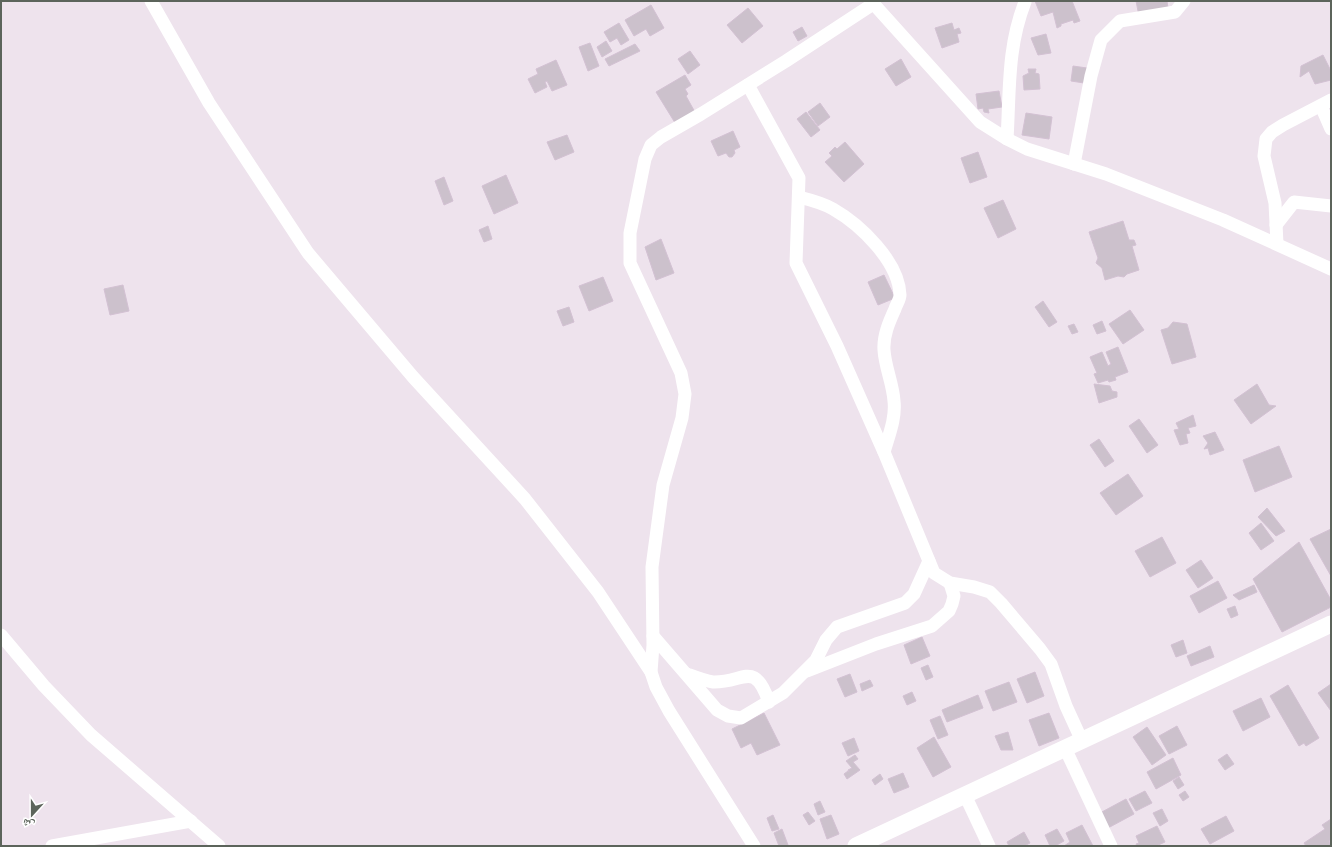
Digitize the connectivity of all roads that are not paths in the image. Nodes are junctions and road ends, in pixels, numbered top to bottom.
1 (151, 1) edge
2 (1184, 1) edge
3 (1025, 2) dead end
4 (867, 4) edge
5 (748, 85) junction
6 (1326, 103) edge
7 (1331, 129) edge
8 (1007, 139) junction
9 (1074, 164) junction
10 (799, 197) junction
11 (1331, 206) edge
12 (1276, 225) junction
13 (1278, 244) junction
14 (1330, 267) edge
15 (884, 452) junction
16 (929, 561) junction
17 (950, 583) junction
18 (1331, 624) edge
19 (1, 635) edge
20 (653, 636) junction
21 (651, 672) junction
22 (804, 672) junction
23 (687, 674) junction
24 (768, 702) junction
25 (1082, 740) junction
26 (1065, 748) junction
27 (966, 795) junction
28 (192, 821) junction
29 (52, 846) edge
30 (219, 846) edge
31 (754, 846) edge
32 (856, 846) edge
33 (989, 846) edge
34 (1111, 846) edge

1 - 21 street
2 - 9 street
3 - 8 street
4 - 5 street
4 - 8 street
5 - 10 street
5 - 20 street
6 - 7 street
6 - 12 street
8 - 9 street
9 - 13 street
10 - 15 street
10 - 15 street
11 - 12 street
12 - 13 street
13 - 14 street
15 - 16 street
16 - 17 street
16 - 22 street
17 - 22 street
17 - 25 street
18 - 25 street
19 - 28 street
20 - 21 street
20 - 23 street
21 - 31 street
22 - 24 street
23 - 24 street
23 - 24 street
25 - 26 street
26 - 27 street
26 - 34 street
27 - 32 street
27 - 33 street
28 - 29 street
28 - 30 street

